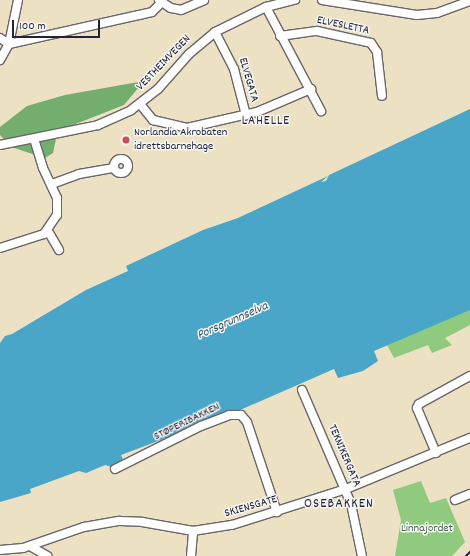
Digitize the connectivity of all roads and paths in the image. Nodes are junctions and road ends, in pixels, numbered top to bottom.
1 (18, 0) edge
2 (204, 0) edge
3 (295, 0) edge
4 (322, 0) edge
5 (161, 1) edge
6 (470, 1) edge
7 (266, 7) junction
8 (215, 32) junction
9 (280, 36) junction
10 (0, 38) edge
11 (9, 44) junction
12 (0, 60) edge
13 (311, 89) junction
14 (382, 96) dead end
15 (140, 104) junction
16 (321, 111) dead end
17 (246, 115) junction
18 (34, 139) junction
19 (0, 145) edge
20 (112, 168) dead end
21 (52, 184) junction
22 (48, 231) junction
23 (0, 248) edge
24 (59, 250) dead end
25 (470, 376) edge
26 (302, 390) dead end
27 (470, 438) edge
28 (436, 452) junction
29 (116, 469) dead end
30 (346, 489) junction
31 (470, 494) edge
32 (455, 500) dead end
33 (277, 512) junction
34 (193, 531) junction
35 (30, 546) junction
36 (0, 550) edge
37 (47, 556) edge
38 (191, 556) edge
39 (362, 556) edge

1 - 11 street
2 - 5 street
3 - 7 street, VESTHEIMVEGEN
4 - 6 street
5 - 11 street
7 - 8 street, VESTHEIMVEGEN
7 - 9 street
8 - 15 street, VESTHEIMVEGEN
8 - 17 street, ELVEGATA
9 - 13 street
9 - 14 street, ELVESLETTA
10 - 11 street
11 - 12 street
13 - 16 street
13 - 17 street
15 - 17 street
15 - 18 street, VESTHEIMVEGEN
18 - 19 street, VESTHEIMVEGEN
18 - 21 street
20 - 21 street
21 - 22 street
22 - 23 street
22 - 24 street
25 - 28 street
26 - 30 street, TEKNIKERGATA
27 - 28 street, SKIENSGATE
28 - 30 street, SKIENSGATE
29 - 33 street, STØPERIBAKKEN
30 - 33 street, SKIENSGATE
30 - 39 street, TEKNIKERGATA
31 - 32 street
33 - 34 street, SKIENSGATE
34 - 35 street, SKIENSGATE
34 - 38 street
35 - 36 street, SKIENSGATE
35 - 37 street

